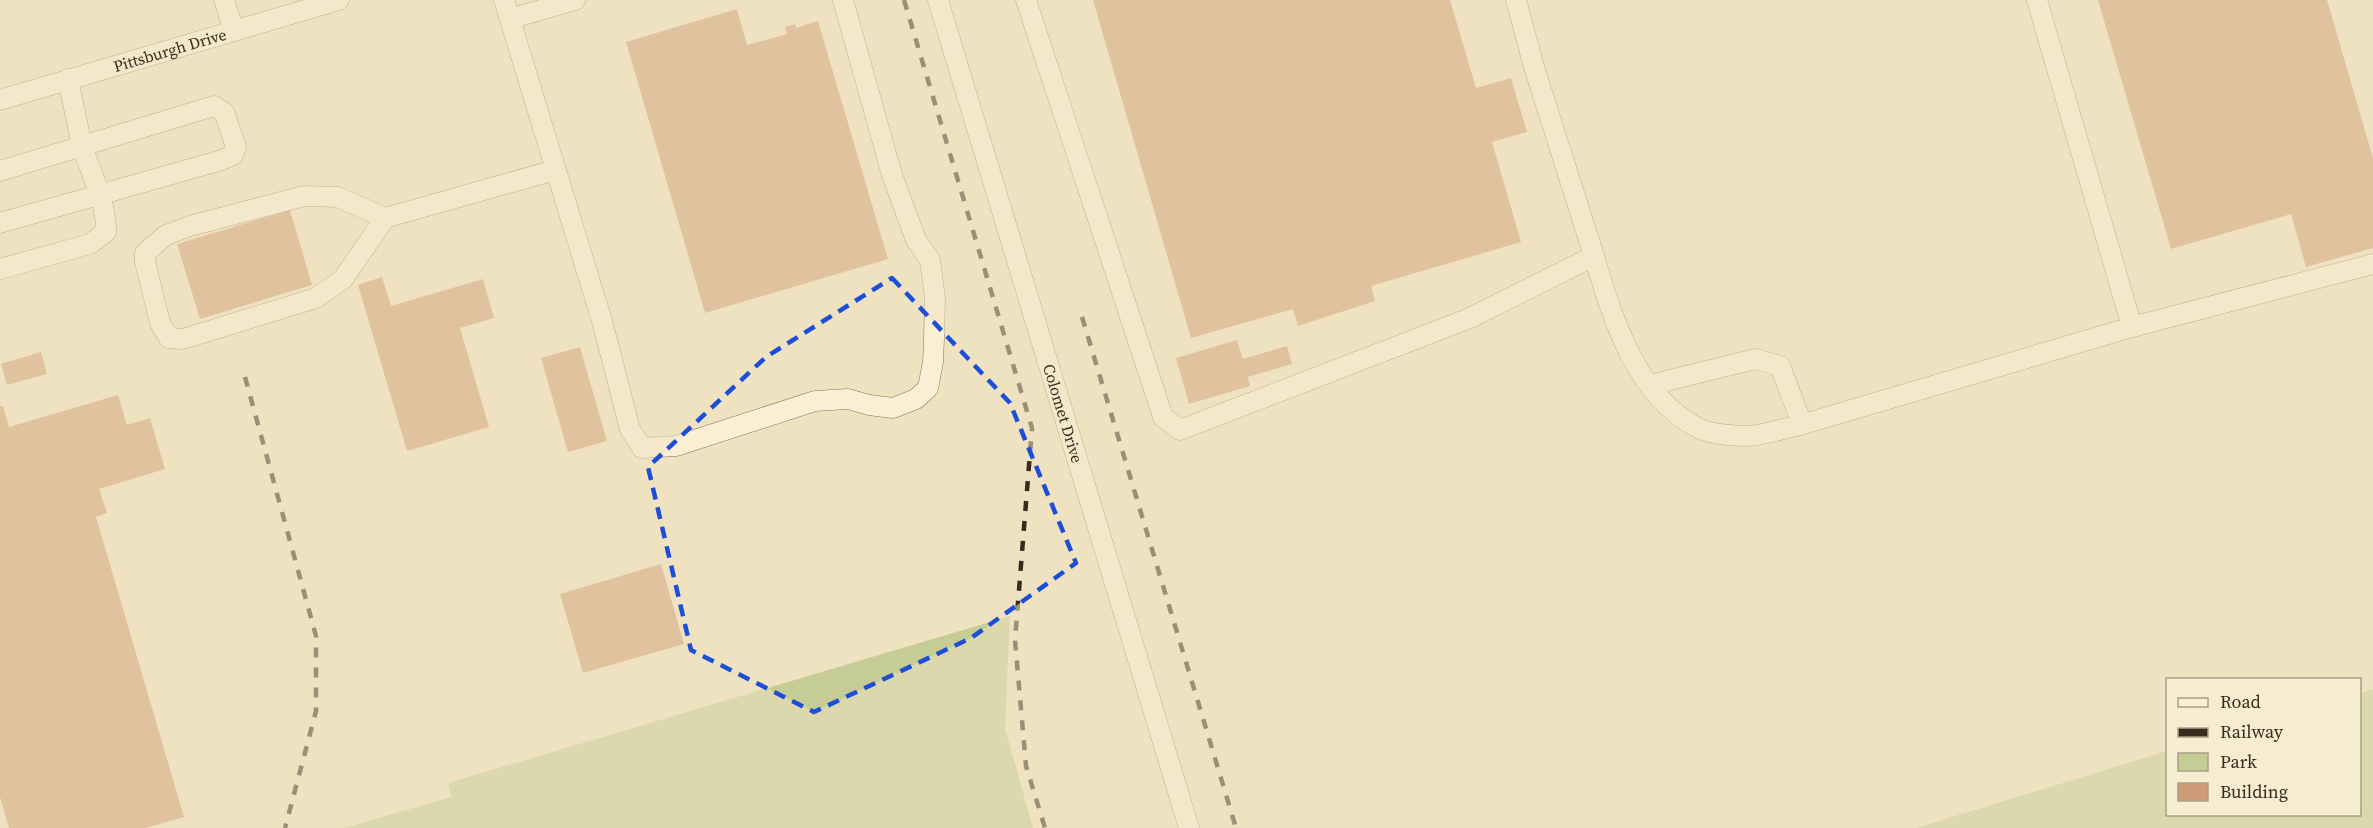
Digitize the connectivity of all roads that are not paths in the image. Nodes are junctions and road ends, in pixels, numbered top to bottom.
1 (224, 0) edge
2 (339, 0) edge
3 (504, 0) edge
4 (575, 0) edge
5 (843, 0) edge
6 (938, 0) edge
7 (1026, 0) edge
8 (1516, 0) edge
9 (2037, 0) edge
10 (296, 6) edge
11 (510, 20) junction
12 (234, 31) junction
13 (68, 79) junction
14 (0, 100) edge
15 (82, 146) junction
16 (555, 170) junction
17 (0, 171) edge
18 (99, 194) junction
19 (385, 218) junction
20 (0, 223) edge
21 (1594, 256) junction
22 (2373, 264) edge
23 (0, 269) edge
24 (2132, 327) junction
25 (1650, 385) junction
26 (1802, 424) junction
27 (1190, 828) edge

1 - 12 street
2 - 10 street, Pittsburgh Drive
3 - 11 street
4 - 11 street
5 - 16 street
6 - 27 street, Colomet Drive
7 - 21 street
8 - 21 street
9 - 24 street
10 - 12 street, Pittsburgh Drive
11 - 16 street
12 - 13 street, Pittsburgh Drive
13 - 14 street, Pittsburgh Drive
13 - 15 street
15 - 17 street
15 - 18 street
15 - 18 street
16 - 19 street
18 - 20 street
18 - 23 street
19 - 19 street
21 - 25 street
22 - 24 street
24 - 26 street
25 - 26 street
25 - 26 street

